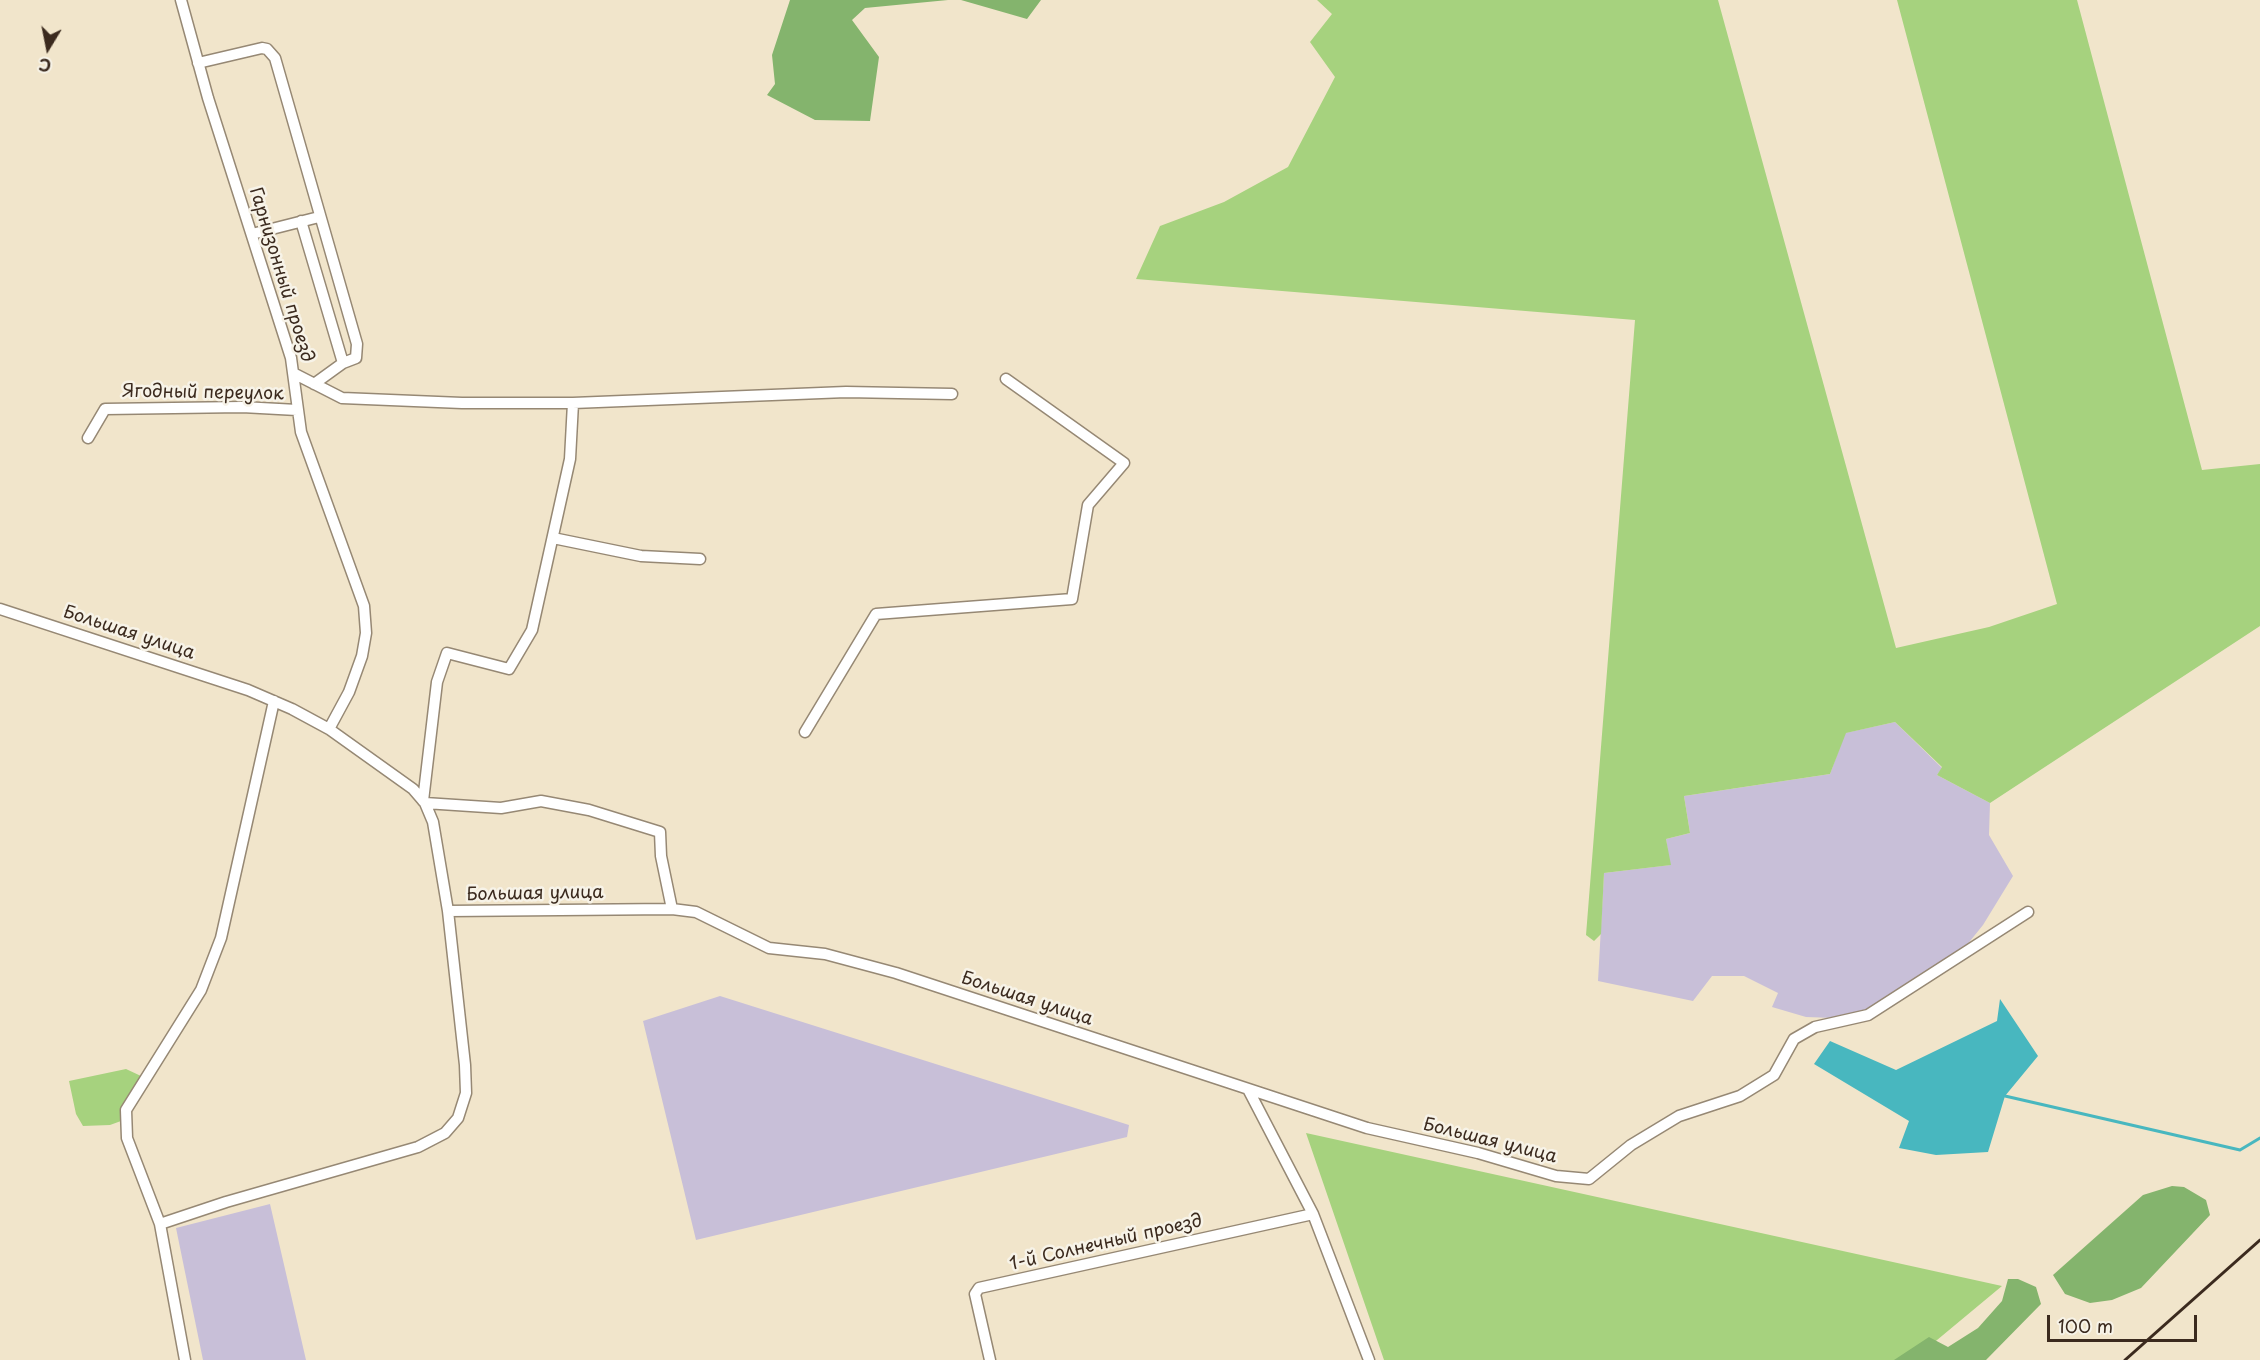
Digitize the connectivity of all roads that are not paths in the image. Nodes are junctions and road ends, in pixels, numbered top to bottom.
1 (181, 0) edge
2 (198, 63) junction
3 (319, 217) junction
4 (302, 221) junction
5 (252, 234) junction
6 (343, 363) junction
7 (295, 374) junction
8 (1006, 379) dead end
9 (314, 384) junction
10 (952, 394) dead end
11 (573, 403) junction
12 (297, 410) junction
13 (88, 438) dead end
14 (553, 538) junction
15 (700, 559) dead end
16 (0, 609) edge
17 (274, 701) junction
18 (329, 729) junction
19 (805, 732) dead end
20 (424, 802) junction
21 (672, 909) junction
22 (448, 911) junction
23 (2028, 912) dead end
24 (1249, 1091) junction
25 (1313, 1214) junction
26 (160, 1224) junction
27 (185, 1360) edge
28 (990, 1360) edge
29 (1369, 1360) edge

1 - 2 street, Гарнизонный проезд
2 - 3 street
2 - 5 street, Гарнизонный проезд
3 - 4 street
3 - 6 street
4 - 5 street
4 - 6 street
5 - 7 street, Гарнизонный проезд
6 - 9 street
7 - 9 street
7 - 12 street, Гарнизонный проезд
8 - 19 street
9 - 11 street
10 - 11 street
11 - 14 street
12 - 13 street, Ягодный переулок
12 - 18 street, Гарнизонный проезд
14 - 15 street
14 - 20 street
16 - 17 street, Большая улица
17 - 18 street, Большая улица
17 - 26 street
18 - 20 street, Большая улица
20 - 21 street
20 - 22 street, Большая улица
21 - 22 street, Большая улица
21 - 24 street, Большая улица
22 - 26 street, Большая улица
23 - 24 street, Большая улица
24 - 25 street
25 - 28 street, 1-й Солнечный проезд
25 - 29 street
26 - 27 street

